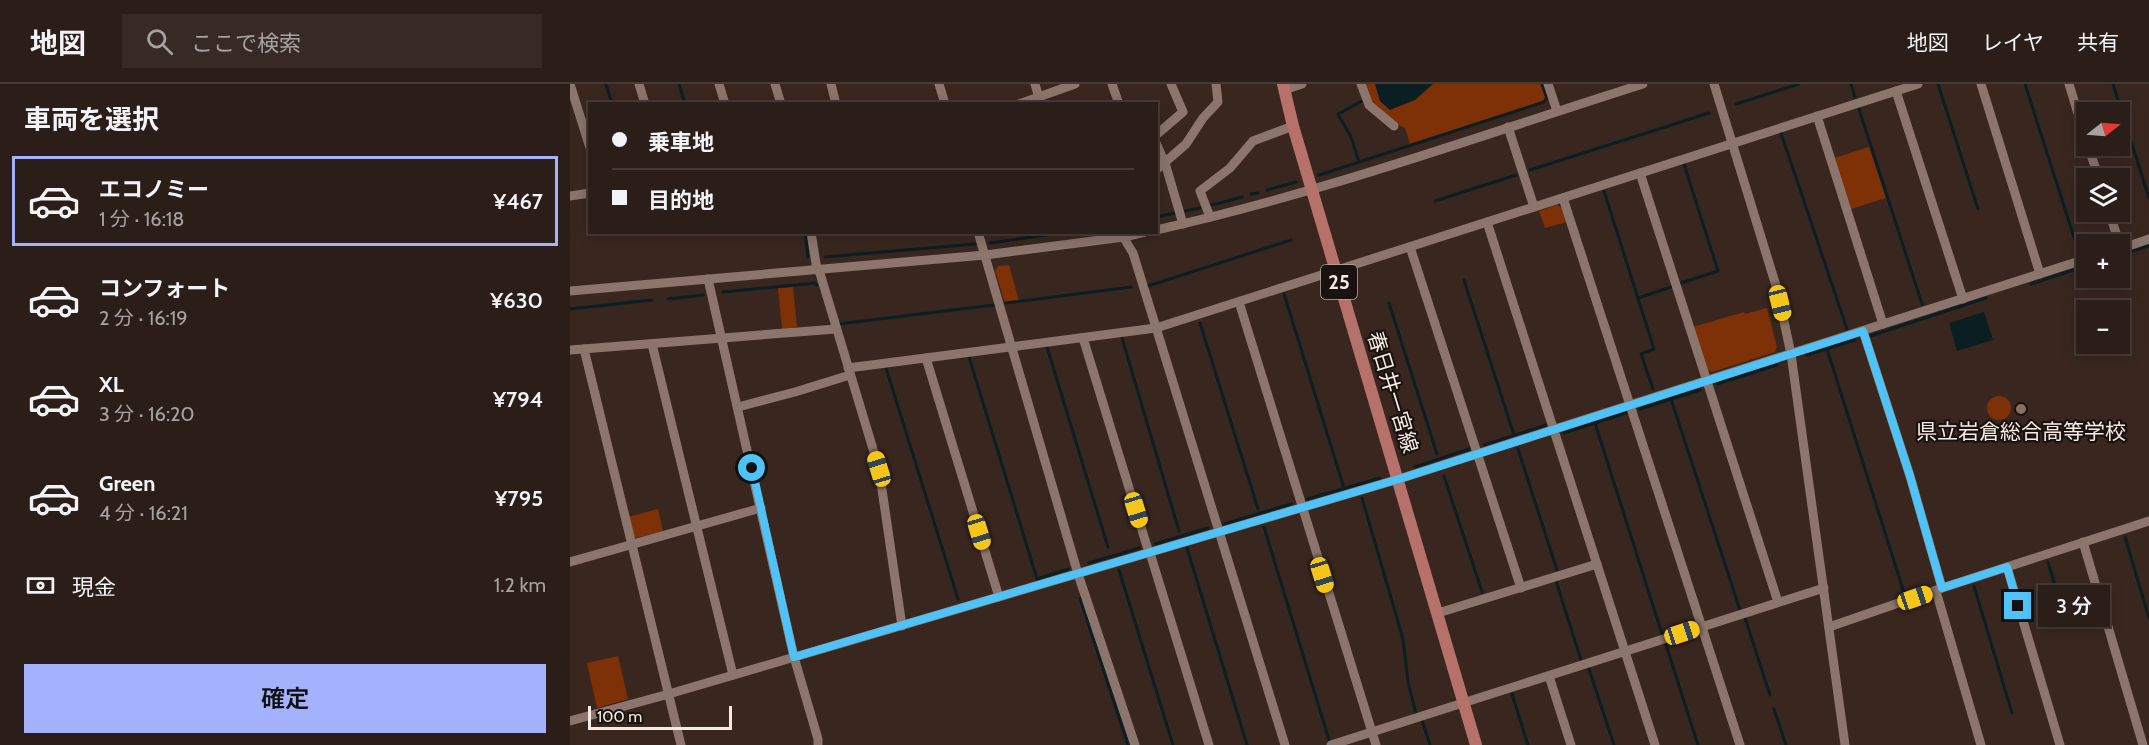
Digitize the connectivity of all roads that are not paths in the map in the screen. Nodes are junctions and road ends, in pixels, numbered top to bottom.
1 (570, 84) edge
2 (639, 84) edge
3 (719, 84) edge
4 (775, 84) edge
5 (831, 84) edge
6 (939, 84) edge
7 (1035, 84) edge
8 (1075, 84) edge
9 (1112, 84) edge
10 (1171, 84) edge
11 (1216, 84) edge
12 (1302, 84) edge
13 (1361, 84) edge
14 (1548, 84) edge
15 (1643, 84) edge
16 (1714, 84) edge
17 (1918, 84) edge
18 (1981, 84) edge
19 (2068, 84) edge
20 (1284, 87) edge
21 (1896, 91) junction
22 (1040, 98) junction
23 (644, 102) edge
24 (724, 102) edge
25 (780, 102) edge
26 (836, 102) edge
27 (944, 102) edge
28 (1026, 102) edge
29 (1118, 102) edge
30 (2076, 109) edge
31 (1557, 111) junction
32 (1817, 116) junction
33 (1293, 126) junction
34 (1394, 126) dead end
35 (1508, 127) junction
36 (1158, 133) edge
37 (588, 142) edge
38 (1732, 143) junction
39 (1158, 147) edge
40 (1165, 163) junction
41 (1158, 168) edge
42 (1640, 173) junction
43 (1312, 190) junction
44 (588, 194) edge
45 (570, 196) edge
46 (1563, 198) junction
47 (1534, 207) junction
48 (1210, 218) junction
49 (1487, 222) junction
50 (1183, 224) junction
51 (1158, 230) edge
52 (811, 234) edge
53 (979, 234) edge
54 (1122, 235) edge
55 (2149, 239) edge
56 (2130, 245) edge
57 (1410, 246) junction
58 (985, 255) junction
59 (2076, 262) edge
60 (818, 270) junction
61 (1336, 270) junction
62 (2040, 274) junction
63 (708, 279) junction
64 (570, 291) edge
65 (1963, 299) junction
66 (1239, 302) junction
67 (1883, 324) junction
68 (1156, 328) junction
69 (837, 329) junction
70 (1863, 331) junction
71 (723, 338) junction
72 (1083, 338) junction
73 (652, 344) junction
74 (1012, 347) junction
75 (584, 349) junction
76 (570, 350) edge
77 (1791, 354) junction
78 (926, 358) junction
79 (849, 371) junction
80 (1707, 380) junction
81 (1630, 405) junction
82 (738, 407) junction
83 (1554, 429) junction
84 (1477, 454) junction
85 (1399, 479) junction
86 (1301, 507) junction
87 (761, 508) junction
88 (2149, 521) edge
89 (696, 526) junction
90 (1219, 532) junction
91 (2083, 542) junction
92 (632, 545) junction
93 (1150, 553) junction
94 (570, 562) edge
95 (1597, 564) junction
96 (2007, 567) junction
97 (1078, 574) junction
98 (1521, 588) junction
99 (1824, 588) junction
100 (1939, 589) junction
101 (999, 597) junction
102 (1778, 602) junction
103 (1438, 613) junction
104 (902, 626) junction
105 (1701, 627) junction
106 (1829, 627) junction
107 (1625, 651) junction
108 (794, 657) junction
109 (733, 675) junction
110 (1549, 676) junction
111 (669, 694) junction
112 (1464, 703) junction
113 (570, 721) edge
114 (1372, 732) junction
115 (681, 745) edge
116 (818, 745) edge
117 (1135, 745) edge
118 (1209, 745) edge
119 (1285, 745) edge
120 (1331, 745) edge
121 (1376, 745) edge
122 (1476, 745) edge
123 (1571, 745) edge
124 (1655, 745) edge
125 (1740, 745) edge
126 (1845, 745) edge
127 (1981, 745) edge
128 (2060, 745) edge
129 (2143, 745) edge

1 - 37 street
2 - 23 street
3 - 24 street
4 - 25 street
5 - 26 street
6 - 27 street
7 - 22 street
8 - 22 street
9 - 29 street
10 - 36 street
11 - 40 street
12 - 20 street
13 - 34 street
14 - 31 street
15 - 31 street
16 - 38 street
17 - 21 street
18 - 62 street
19 - 30 street
20 - 33 main road, 春日井一宮線 / 25
21 - 32 street
21 - 65 street
22 - 28 street
31 - 35 street
32 - 38 street
32 - 67 street
33 - 43 main road, 春日井一宮線 / 25
33 - 48 street
35 - 43 street
35 - 47 street
38 - 42 street
38 - 77 street
39 - 40 street
40 - 41 street
40 - 50 street
42 - 46 street
42 - 80 street
43 - 48 street
43 - 61 main road, 春日井一宮線 / 25
44 - 45 street
46 - 47 street
46 - 81 street
47 - 49 street
48 - 50 street
49 - 57 street
49 - 83 street
50 - 51 street
52 - 60 street
53 - 58 street
54 - 58 street
54 - 68 street
55 - 56 street
57 - 61 street
57 - 84 street
58 - 60 street
58 - 74 street
59 - 62 street
60 - 63 street
60 - 69 street
61 - 66 street
61 - 85 main road, 春日井一宮線 / 25
62 - 65 street
63 - 64 street
63 - 71 street
65 - 67 street
66 - 68 street
66 - 86 street
67 - 70 street
68 - 72 street
68 - 90 street
69 - 71 street
69 - 79 street
70 - 77 street
70 - 100 street
71 - 73 street
71 - 82 street
72 - 74 street
72 - 93 street
73 - 75 street
73 - 89 street
74 - 78 street
74 - 97 street
75 - 76 street
75 - 92 street
77 - 80 street
77 - 99 street
78 - 79 street
78 - 101 street
79 - 82 street
79 - 104 street
80 - 81 street
80 - 102 street
81 - 83 street
81 - 105 street
82 - 87 street
83 - 84 street
83 - 95 street
84 - 85 street
84 - 98 street
85 - 86 street
85 - 103 main road, 春日井一宮線 / 25
86 - 90 street
86 - 114 street
87 - 89 street
87 - 108 street
88 - 91 street
89 - 92 street
89 - 109 street
90 - 93 street
90 - 119 street
91 - 96 street
91 - 129 street
92 - 94 street
92 - 111 street
93 - 97 street
93 - 118 street
95 - 98 street
95 - 107 street
96 - 100 street
96 - 128 street
97 - 101 street
97 - 117 street
98 - 103 street
99 - 102 street
99 - 106 street
100 - 106 street
100 - 127 street
101 - 104 street
102 - 105 street
103 - 112 main road, 春日井一宮線 / 25
104 - 108 street
105 - 107 street
105 - 125 street
106 - 126 street
107 - 110 street
107 - 124 street
108 - 109 street
108 - 116 street
109 - 111 street
110 - 112 street
110 - 123 street
111 - 113 street
111 - 115 street
112 - 114 street
112 - 122 main road, 春日井一宮線 / 25
114 - 120 street
114 - 121 street

